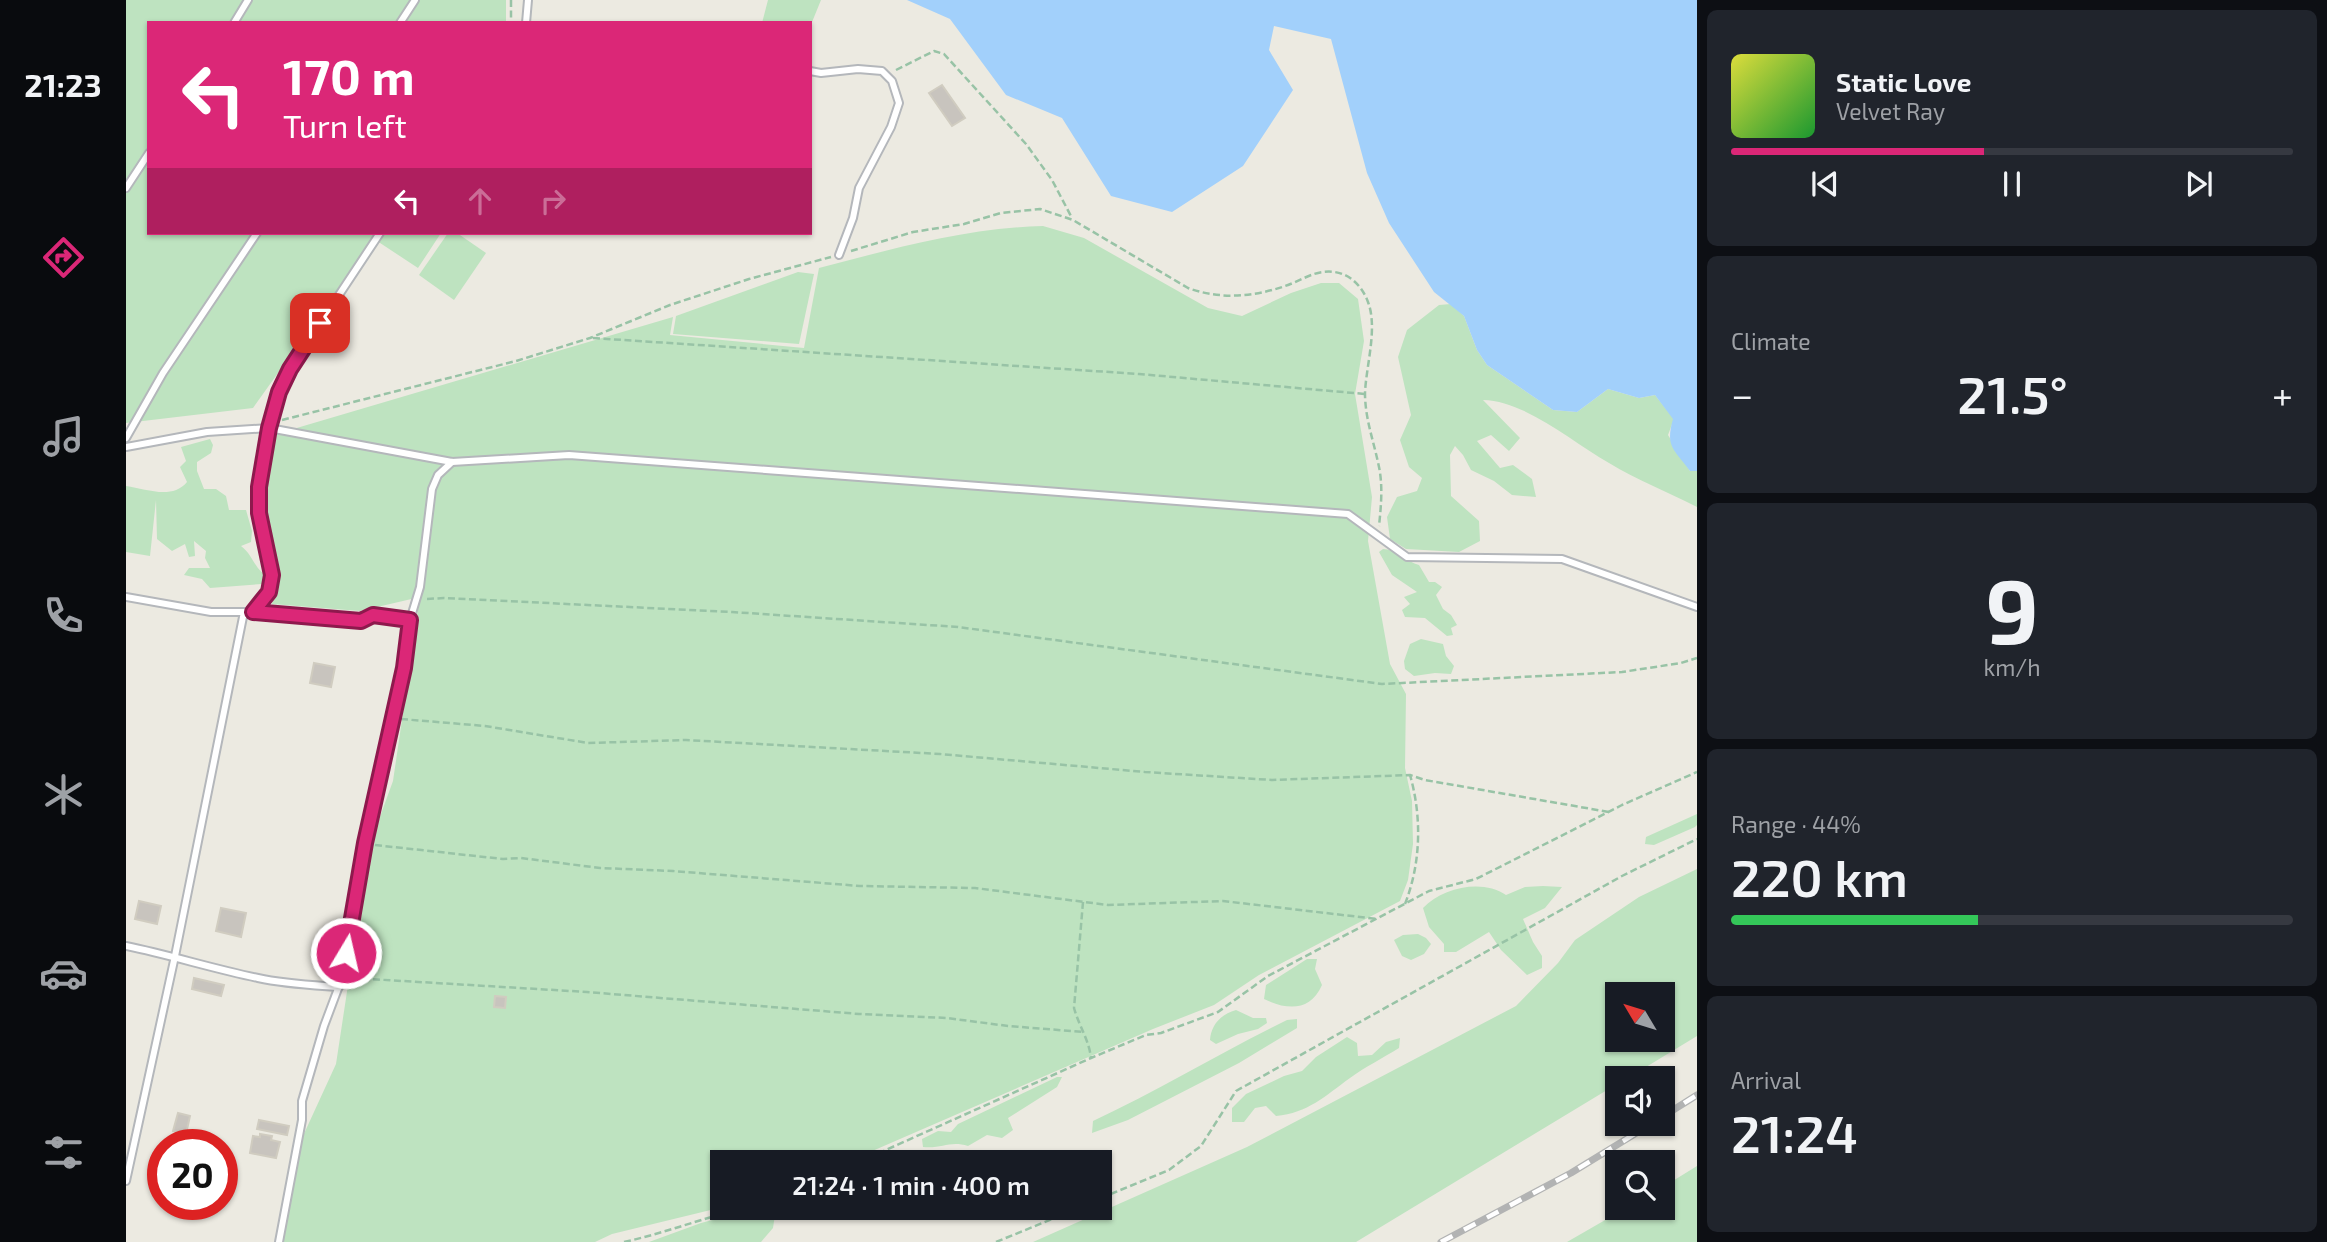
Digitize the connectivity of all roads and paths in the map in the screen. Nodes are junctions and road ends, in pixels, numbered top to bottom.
1 (248, 0) edge
2 (415, 0) edge
3 (510, 0) edge
4 (528, 0) edge
5 (234, 21) edge
6 (401, 21) edge
7 (511, 21) edge
8 (526, 21) edge
9 (812, 71) edge
10 (887, 76) junction
11 (147, 156) edge
12 (126, 188) edge
13 (1073, 220) junction
14 (256, 235) edge
15 (379, 235) edge
16 (839, 255) junction
17 (590, 338) junction
18 (1365, 394) junction
19 (269, 428) junction
20 (126, 438) edge
21 (126, 447) edge
22 (452, 462) junction
23 (1378, 536) junction
24 (126, 597) edge
25 (416, 599) junction
26 (1697, 607) edge
27 (244, 612) junction
28 (253, 612) junction
29 (410, 620) junction
30 (1697, 658) edge
31 (392, 719) junction
32 (1697, 772) edge
33 (1410, 775) junction
34 (1609, 812) junction
35 (1697, 839) edge
36 (365, 843) junction
37 (1083, 902) junction
38 (1405, 904) junction
39 (1377, 919) junction
40 (126, 946) edge
41 (175, 956) junction
42 (342, 978) junction
43 (339, 987) junction
44 (1084, 1032) junction
45 (1091, 1058) junction
46 (886, 1150) edge
47 (126, 1181) edge
48 (1112, 1193) edge
49 (710, 1216) edge
50 (1050, 1220) edge
51 (279, 1242) edge
52 (624, 1242) edge
53 (996, 1242) edge

1 - 5 lane
2 - 6 lane
3 - 7 path
4 - 8 lane
9 - 10 lane
10 - 13 path
10 - 16 lane
11 - 12 lane
13 - 16 path
13 - 18 path
14 - 20 lane
15 - 19 lane
16 - 17 path
17 - 18 path
17 - 19 path
18 - 23 path
19 - 21 lane
19 - 22 lane
19 - 28 lane
22 - 23 lane
22 - 25 lane
23 - 26 lane
24 - 27 lane
25 - 29 lane
25 - 30 path
27 - 28 lane
27 - 41 lane
28 - 29 lane
29 - 31 lane
31 - 33 path
31 - 36 lane
32 - 34 path
33 - 34 path
33 - 38 path
34 - 38 path
35 - 48 path
36 - 37 path
36 - 42 lane
37 - 39 path
37 - 44 path
38 - 39 path
39 - 45 path
40 - 41 lane
41 - 43 lane
41 - 47 lane
42 - 43 lane
42 - 44 path
43 - 51 lane
44 - 45 path
45 - 46 path
49 - 52 path
50 - 53 path

